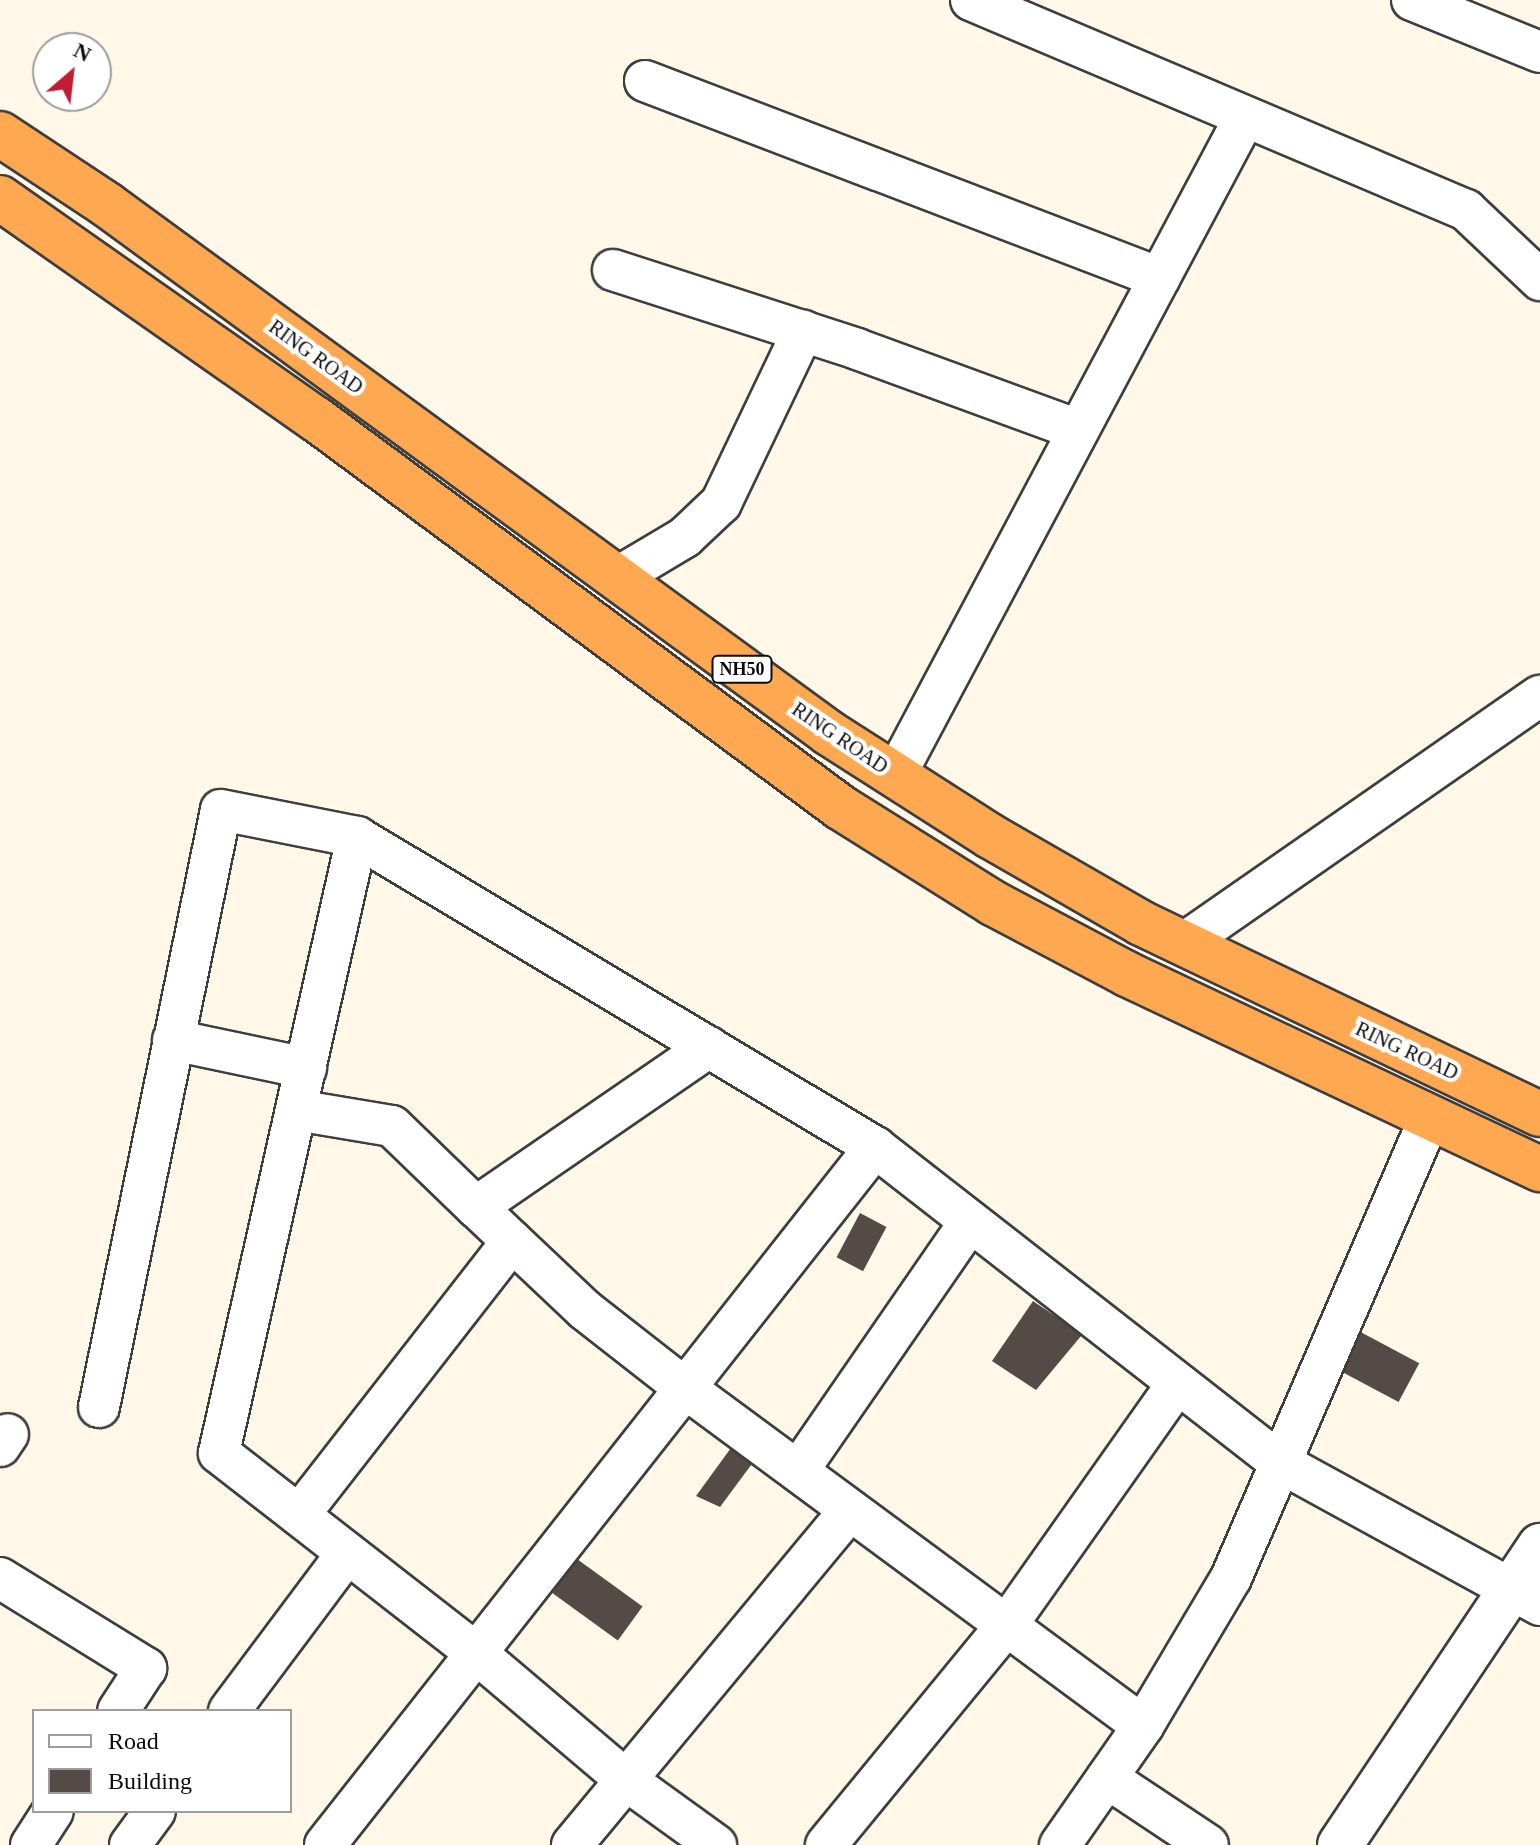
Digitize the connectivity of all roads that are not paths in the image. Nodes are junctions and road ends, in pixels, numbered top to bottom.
1 (971, 0) edge
2 (1412, 0) edge
3 (1540, 52) edge
4 (645, 81) dead end
5 (1245, 117) junction
6 (0, 134) edge
7 (0, 198) edge
8 (613, 270) dead end
9 (1160, 278) junction
10 (1540, 280) edge
11 (803, 331) junction
12 (1078, 430) junction
13 (618, 577) junction
14 (1540, 696) edge
15 (895, 776) junction
16 (357, 837) junction
17 (1184, 943) junction
18 (173, 1040) junction
19 (709, 1047) junction
20 (306, 1068) junction
21 (296, 1110) junction
22 (1540, 1114) edge
23 (1430, 1117) junction
24 (875, 1147) junction
25 (1540, 1169) edge
26 (476, 1207) junction
27 (970, 1222) junction
28 (512, 1241) junction
29 (1176, 1385) junction
30 (685, 1388) junction
31 (99, 1407) dead end
32 (1279, 1462) junction
33 (798, 1471) junction
34 (850, 1510) junction
35 (299, 1515) junction
36 (1540, 1546) edge
37 (347, 1553) junction
38 (0, 1578) edge
39 (1525, 1597) edge
40 (1007, 1625) junction
41 (476, 1653) junction
42 (119, 1709) edge
43 (230, 1709) edge
44 (1143, 1726) junction
45 (1107, 1778) junction
46 (626, 1780) junction
47 (52, 1813) edge
48 (154, 1813) edge
49 (31, 1845) edge
50 (130, 1845) edge
51 (325, 1845) edge
52 (572, 1845) edge
53 (716, 1845) edge
54 (826, 1845) edge
55 (1060, 1845) edge
56 (1208, 1845) edge
57 (1340, 1845) edge

1 - 5 street
2 - 3 street
4 - 9 street
5 - 9 street
5 - 10 street
6 - 13 highway, RING ROAD / NH50
7 - 23 highway, NH50
8 - 11 street
9 - 12 street
11 - 12 street
11 - 13 street
12 - 15 street
13 - 15 highway, RING ROAD / NH50
14 - 17 street
15 - 17 highway, RING ROAD / NH50
16 - 18 street
16 - 19 street
16 - 20 street
17 - 22 highway, RING ROAD / NH50
18 - 20 street
18 - 31 street
19 - 24 street
19 - 26 street
20 - 21 street
21 - 26 street
21 - 35 street
23 - 25 highway, NH50
23 - 32 street
24 - 27 street
24 - 30 street
26 - 28 street
27 - 29 street
27 - 33 street
28 - 30 street
28 - 35 street
29 - 32 street
29 - 40 street
30 - 33 street
30 - 41 street
32 - 39 street
32 - 44 street
33 - 34 street
34 - 40 street
34 - 46 street
35 - 37 street
36 - 39 street
37 - 41 street
37 - 43 street
38 - 42 street
39 - 57 street
40 - 44 street
40 - 54 street
41 - 46 street
41 - 51 street
44 - 45 street
45 - 55 street
45 - 56 street
46 - 52 street
46 - 53 street
47 - 49 street
48 - 50 street

